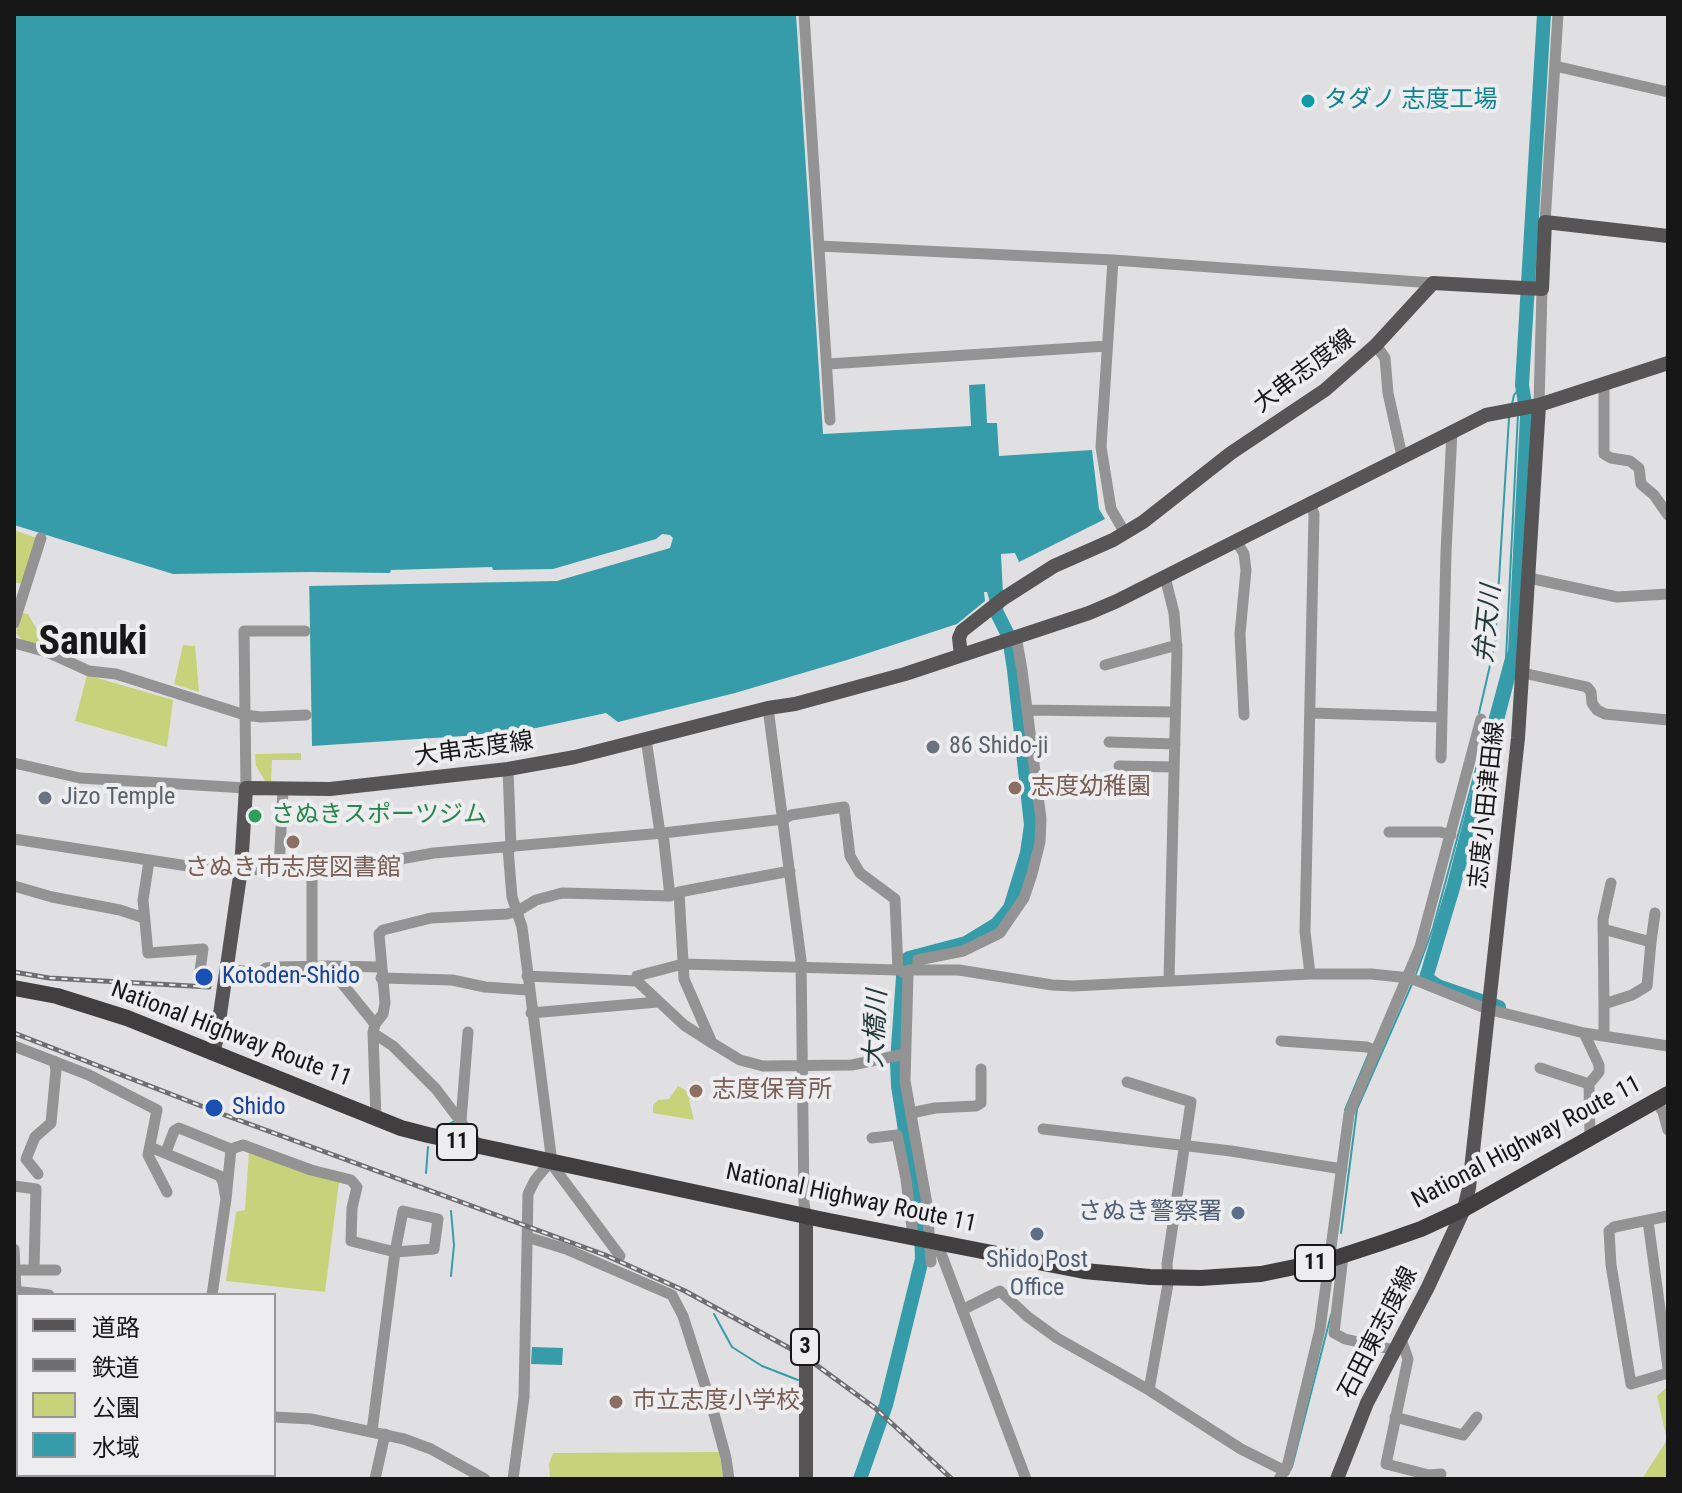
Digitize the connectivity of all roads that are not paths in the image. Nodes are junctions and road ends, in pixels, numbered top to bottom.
1 (804, 14) edge
2 (1558, 14) edge
3 (1555, 66) junction
4 (1668, 92) edge
5 (1545, 222) junction
6 (1668, 236) edge
7 (819, 246) junction
8 (1113, 260) junction
9 (1433, 283) junction
10 (1537, 289) junction
11 (1376, 345) junction
12 (1107, 346) junction
13 (1668, 363) edge
14 (828, 364) junction
15 (1604, 384) junction
16 (1539, 405) junction
17 (830, 420) dead end
18 (1452, 431) junction
19 (1402, 456) junction
20 (1310, 502) junction
21 (1668, 515) edge
22 (1125, 533) junction
23 (41, 538) dead end
24 (1236, 540) junction
25 (1165, 577) junction
26 (1529, 578) junction
27 (1668, 594) edge
28 (14, 623) edge
29 (305, 631) dead end
30 (1011, 638) junction
31 (14, 643) edge
32 (1177, 645) junction
33 (961, 655) junction
34 (1105, 665) dead end
35 (1523, 673) junction
36 (768, 708) junction
37 (1027, 710) junction
38 (1175, 712) junction
39 (1311, 713) junction
40 (245, 715) junction
41 (306, 715) dead end
42 (1244, 715) dead end
43 (1442, 717) junction
44 (1481, 719) dead end
45 (1668, 720) edge
46 (646, 739) junction
47 (1109, 742) dead end
48 (1175, 744) junction
49 (1441, 758) dead end
50 (14, 763) edge
51 (1119, 766) dead end
52 (1174, 767) junction
53 (508, 769) junction
54 (246, 788) junction
55 (283, 789) junction
56 (784, 819) junction
57 (1389, 832) dead end
58 (661, 833) junction
59 (1451, 835) junction
60 (14, 839) edge
61 (510, 848) junction
62 (149, 861) junction
63 (241, 869) junction
64 (279, 870) junction
65 (790, 871) junction
66 (312, 872) junction
67 (1611, 883) dead end
68 (14, 886) edge
69 (675, 894) junction
70 (518, 911) junction
71 (1655, 913) dead end
72 (144, 918) junction
73 (1603, 929) junction
74 (1651, 942) junction
75 (683, 964) junction
76 (312, 965) junction
77 (328, 966) junction
78 (801, 966) junction
79 (226, 969) junction
80 (200, 971) dead end
81 (908, 971) junction
82 (381, 972) junction
83 (1310, 974) junction
84 (527, 976) junction
85 (1407, 977) junction
86 (1169, 980) junction
87 (637, 981) junction
88 (14, 988) edge
89 (528, 990) junction
90 (658, 1002) junction
91 (1604, 1004) junction
92 (1487, 1009) junction
93 (531, 1013) junction
94 (374, 1028) junction
95 (468, 1032) dead end
96 (1584, 1033) junction
97 (1604, 1036) junction
98 (1281, 1041) dead end
99 (712, 1043) junction
100 (14, 1046) edge
101 (1668, 1046) edge
102 (1374, 1050) junction
103 (212, 1053) junction
104 (905, 1054) junction
105 (54, 1061) junction
106 (803, 1065) junction
107 (1540, 1068) dead end
108 (981, 1069) dead end
109 (1127, 1082) dead end
110 (1589, 1084) junction
111 (1662, 1097) edge
112 (911, 1113) junction
113 (376, 1118) junction
114 (461, 1121) junction
115 (1043, 1129) dead end
116 (1668, 1130) edge
117 (1590, 1137) junction
118 (872, 1138) dead end
119 (1183, 1145) junction
120 (150, 1147) junction
121 (480, 1147) junction
122 (231, 1149) junction
123 (166, 1152) junction
124 (550, 1162) junction
125 (1342, 1169) junction
126 (38, 1174) dead end
127 (14, 1186) edge
128 (167, 1192) dead end
129 (226, 1199) junction
130 (1464, 1209) junction
131 (806, 1215) junction
132 (1668, 1216) edge
133 (1648, 1221) junction
134 (527, 1237) junction
135 (925, 1238) junction
136 (14, 1249) edge
137 (395, 1252) junction
138 (620, 1256) dead end
139 (1336, 1258) junction
140 (931, 1262) dead end
141 (1668, 1269) edge
142 (16, 1270) edge
143 (34, 1270) junction
144 (56, 1270) dead end
145 (1655, 1273) junction
146 (1168, 1278) junction
147 (15, 1291) edge
148 (212, 1293) edge
149 (962, 1310) junction
150 (1665, 1325) edge
151 (1398, 1344) junction
152 (1668, 1370) edge
153 (1149, 1390) junction
154 (276, 1417) edge
155 (1395, 1417) junction
156 (1477, 1417) dead end
157 (372, 1431) junction
158 (385, 1434) junction
159 (1441, 1474) dead end
160 (1282, 1475) edge
161 (375, 1479) edge
162 (485, 1479) edge
163 (513, 1479) edge
164 (729, 1479) edge
165 (806, 1479) edge
166 (1026, 1479) edge
167 (1337, 1479) edge

1 - 7 street
2 - 3 street
3 - 4 street
3 - 5 street
5 - 6 main road
5 - 10 main road
7 - 8 street
7 - 14 street
8 - 9 street
8 - 12 street
9 - 10 main road
9 - 11 main road, 大串志度線
10 - 16 street
11 - 19 street
11 - 22 main road, 大串志度線
12 - 14 street
12 - 22 street
13 - 15 main road, 大串志度線
14 - 17 street
15 - 16 main road, 大串志度線
15 - 21 street
16 - 18 main road, 大串志度線
16 - 26 main road, 志度小田津田線
18 - 19 main road, 大串志度線
18 - 43 street
19 - 20 main road, 大串志度線
20 - 24 main road, 大串志度線
20 - 39 street
22 - 33 main road, 大串志度線
23 - 28 street
24 - 25 main road, 大串志度線
24 - 42 street
25 - 30 main road, 大串志度線
25 - 32 street
26 - 27 street
26 - 35 main road, 志度小田津田線
29 - 40 street
30 - 33 main road, 大串志度線
30 - 37 street
31 - 40 street
32 - 34 street
32 - 38 street
33 - 36 main road, 大串志度線
35 - 45 street
35 - 92 main road, 志度小田津田線
36 - 46 main road, 大串志度線
36 - 56 street
37 - 38 street
37 - 81 street
38 - 48 street
39 - 43 street
39 - 83 street
40 - 41 street
40 - 54 street
43 - 49 street
44 - 59 street
46 - 53 main road, 大串志度線
46 - 58 street
47 - 48 street
48 - 52 street
50 - 54 street
51 - 52 street
52 - 86 street
53 - 55 main road, 大串志度線
53 - 61 street
54 - 55 main road, 大串志度線
54 - 63 main road
55 - 64 street
56 - 58 street
56 - 65 street
56 - 81 street
57 - 59 street
58 - 61 street
58 - 69 street
59 - 85 street
60 - 62 street
61 - 66 street
61 - 70 street
62 - 63 street
62 - 72 street
63 - 64 street
63 - 79 main road
64 - 66 street
65 - 69 street
65 - 78 street
66 - 76 street
67 - 73 street
68 - 72 street
69 - 70 street
69 - 75 street
70 - 82 street
70 - 84 street
71 - 74 street
72 - 80 street
73 - 74 street
73 - 91 street
74 - 91 street
75 - 78 street
75 - 87 street
75 - 99 street
76 - 77 street
76 - 79 street
77 - 82 street
77 - 94 street
78 - 81 street
78 - 106 street
79 - 103 main road
81 - 86 street
81 - 104 street
82 - 89 street
82 - 94 street
83 - 85 street
83 - 86 street
84 - 87 street
84 - 89 street
85 - 92 street
85 - 102 street
87 - 90 street
88 - 103 highway, National Highway Route 11 / 11
89 - 93 street
90 - 93 street
90 - 99 street
91 - 97 street
92 - 96 street
92 - 130 main road, 志度小田津田線
93 - 124 street
94 - 113 street
94 - 114 street
95 - 114 street
96 - 97 street
96 - 110 street
97 - 101 street
98 - 102 street
99 - 106 street
100 - 105 street
102 - 125 street
103 - 113 highway, National Highway Route 11 / 11
104 - 106 street
104 - 112 street
105 - 120 street
105 - 126 street
106 - 131 street
107 - 110 street
108 - 112 street
109 - 119 street
110 - 117 street
111 - 116 street
111 - 117 highway, National Highway Route 11 / 11
112 - 135 street
113 - 121 highway, National Highway Route 11 / 11
114 - 121 street
115 - 119 street
117 - 130 highway, National Highway Route 11 / 11
118 - 135 street
119 - 125 street
119 - 146 street
120 - 123 street
120 - 128 street
121 - 124 highway, National Highway Route 11 / 11
122 - 123 street
122 - 129 street
122 - 137 street
123 - 129 street
124 - 131 highway, National Highway Route 11 / 11
124 - 134 street
124 - 138 street
125 - 139 street
127 - 143 street
129 - 148 street
130 - 139 highway, National Highway Route 11 / 11
130 - 151 main road, 石田東志度線
131 - 135 highway, National Highway Route 11 / 11
131 - 165 main road, 3
132 - 133 street
133 - 145 street
133 - 152 street
134 - 163 street
134 - 164 street
135 - 140 street
135 - 146 highway, National Highway Route 11 / 11
135 - 149 street
136 - 142 street
137 - 137 street
137 - 157 street
139 - 146 highway, National Highway Route 11 / 11
139 - 151 street
139 - 160 street
141 - 145 street
142 - 143 street
142 - 147 street
143 - 144 street
145 - 150 street
146 - 153 street
149 - 153 street
149 - 166 street
150 - 152 street
151 - 155 street
151 - 167 main road, 石田東志度線
153 - 160 street
154 - 157 street
155 - 156 street
155 - 159 street
157 - 158 street
158 - 161 street
158 - 162 street

